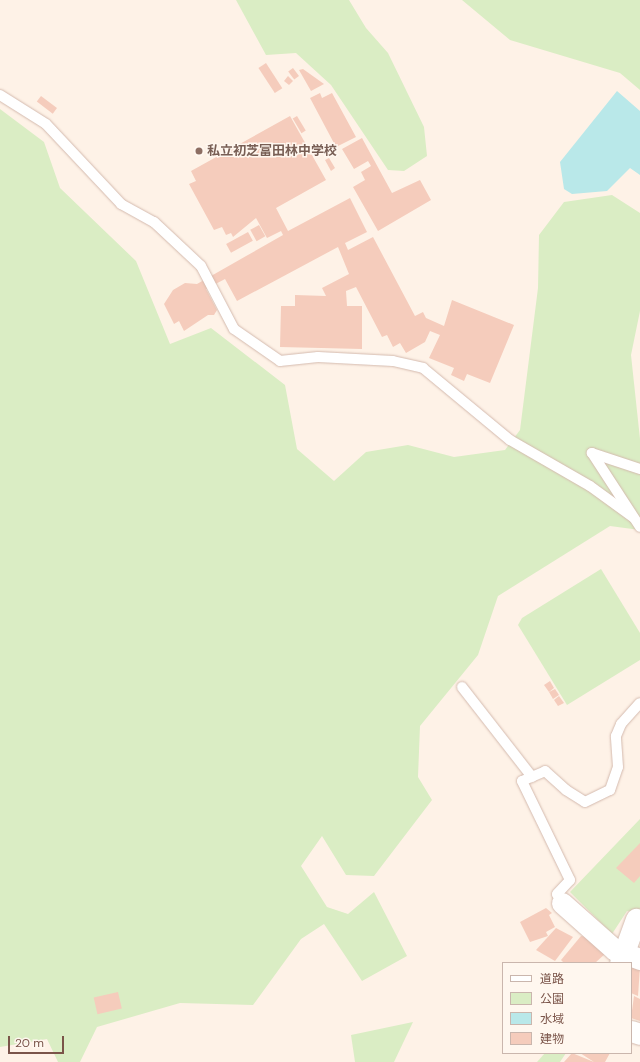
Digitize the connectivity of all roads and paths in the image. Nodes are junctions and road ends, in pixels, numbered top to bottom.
1 (0, 95) edge
2 (640, 469) edge
3 (634, 518) junction
4 (640, 527) edge
5 (462, 687) dead end
6 (640, 703) edge
7 (532, 777) junction
8 (562, 903) joint
9 (636, 920) dead end
10 (628, 959) edge

1 - 3 lane
2 - 3 lane
3 - 4 lane
5 - 7 lane
6 - 7 lane
7 - 8 lane
8 - 10 street
9 - 10 street

